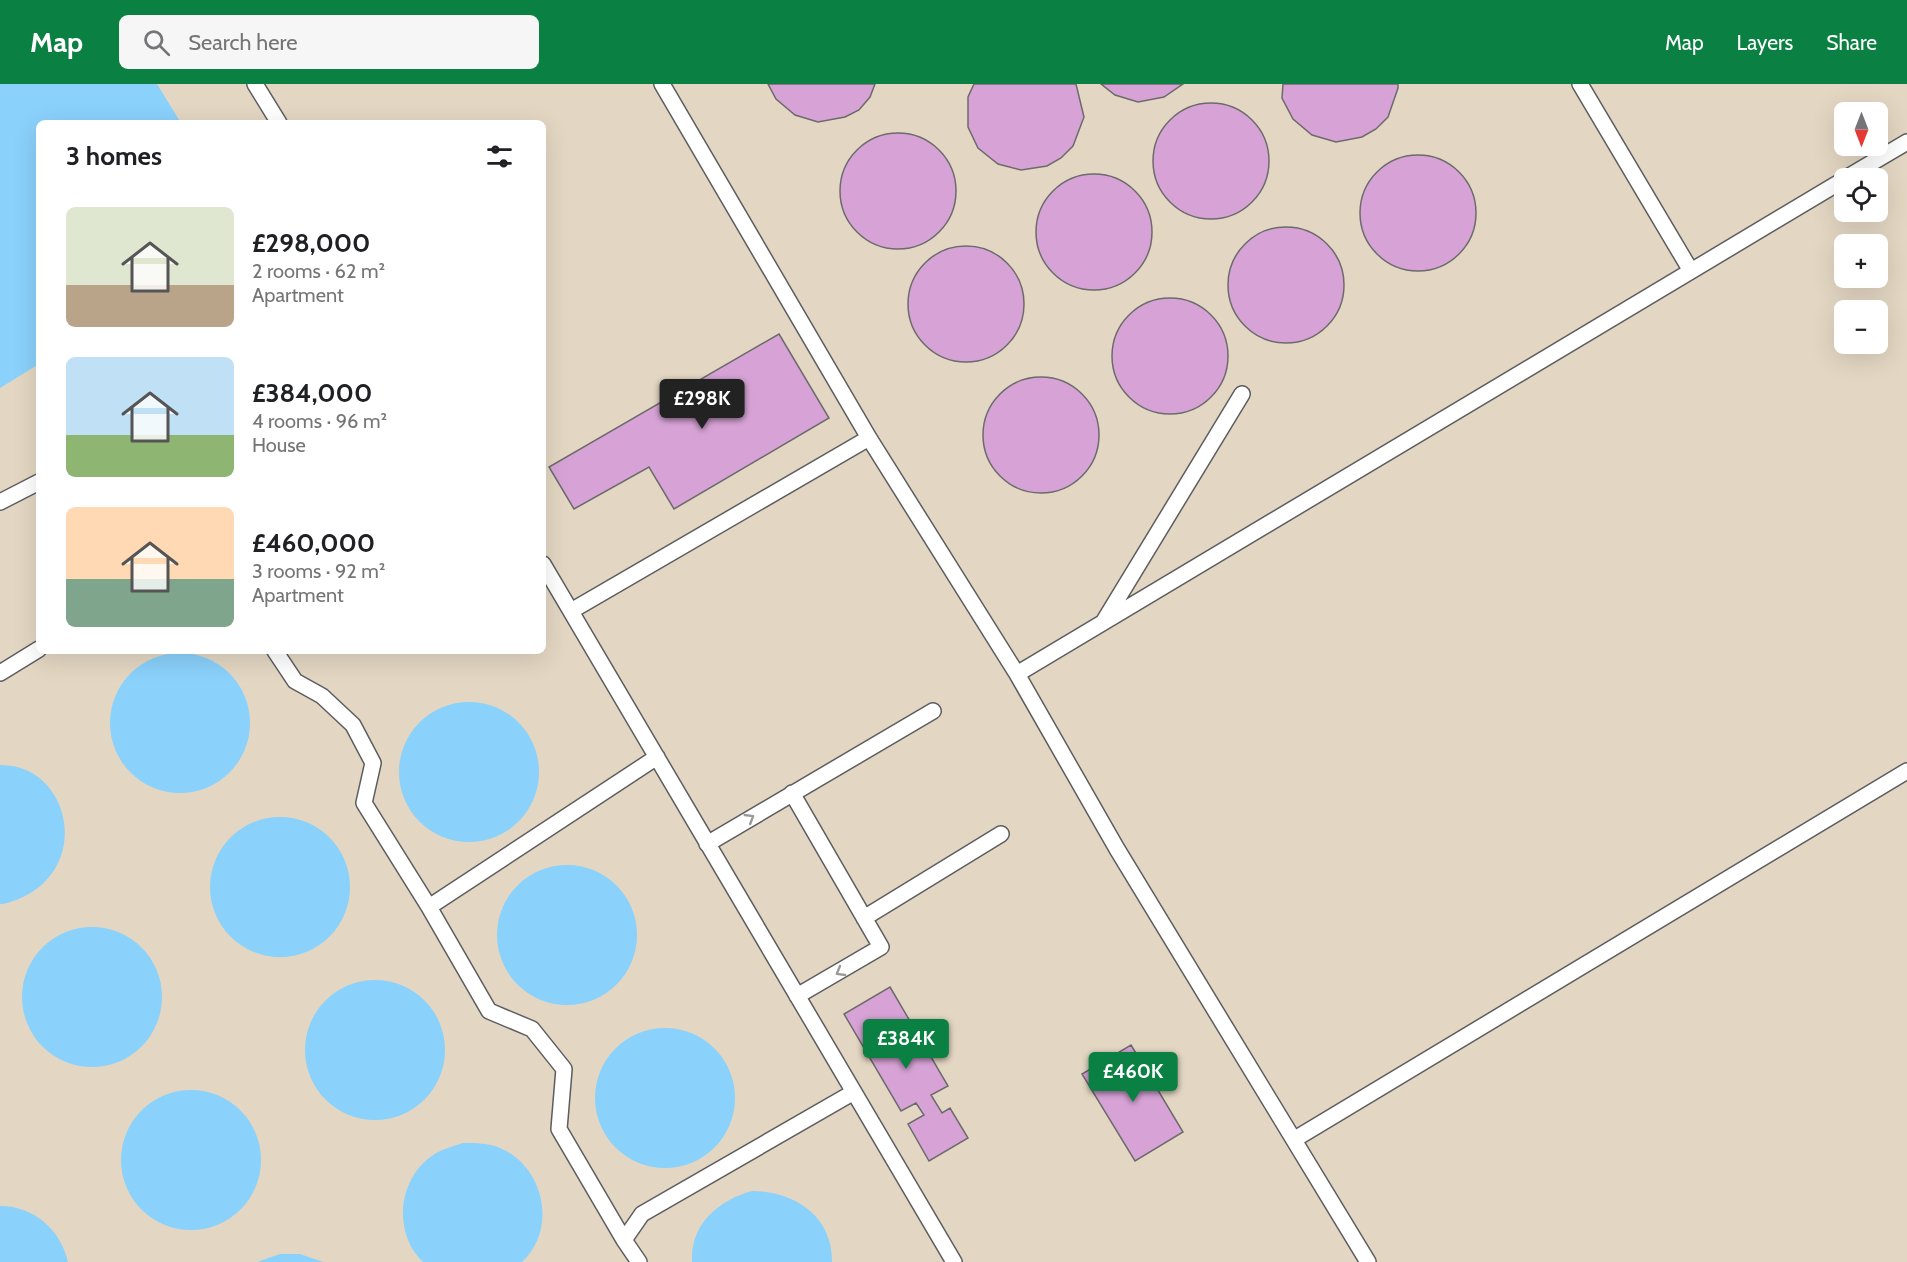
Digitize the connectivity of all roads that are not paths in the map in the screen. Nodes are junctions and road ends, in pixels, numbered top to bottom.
1 (255, 84) edge
2 (662, 84) edge
3 (1580, 84) edge
4 (277, 120) edge
5 (1907, 142) edge
6 (1864, 168) edge
7 (1834, 186) edge
8 (1691, 271) junction
9 (1242, 394) dead end
10 (869, 438) junction
11 (36, 484) edge
12 (0, 502) edge
13 (546, 569) edge
14 (571, 611) junction
15 (1103, 624) junction
16 (36, 651) edge
17 (276, 654) edge
18 (0, 673) edge
19 (1017, 674) junction
20 (933, 711) dead end
21 (657, 757) junction
22 (1907, 771) edge
23 (792, 794) junction
24 (1001, 834) dead end
25 (707, 843) junction
26 (429, 907) junction
27 (864, 918) junction
28 (797, 996) junction
29 (854, 1092) junction
30 (1295, 1139) junction
31 (624, 1240) junction
32 (639, 1262) edge
33 (954, 1262) edge
34 (1368, 1262) edge

1 - 4 lane
2 - 10 lane
3 - 8 lane
5 - 6 lane
7 - 8 lane
8 - 15 lane
9 - 15 lane
10 - 14 lane
10 - 19 lane
11 - 12 lane
13 - 14 lane
14 - 21 lane
15 - 19 lane
16 - 18 lane
17 - 26 lane
19 - 30 lane
20 - 23 lane
21 - 25 lane
21 - 26 lane
22 - 30 lane
25 -> 23 lane
23 - 27 lane
24 - 27 lane
25 - 28 lane
26 - 31 lane
27 -> 28 lane
28 - 29 lane
29 - 31 lane
29 - 33 lane
30 - 34 lane
31 - 32 lane

